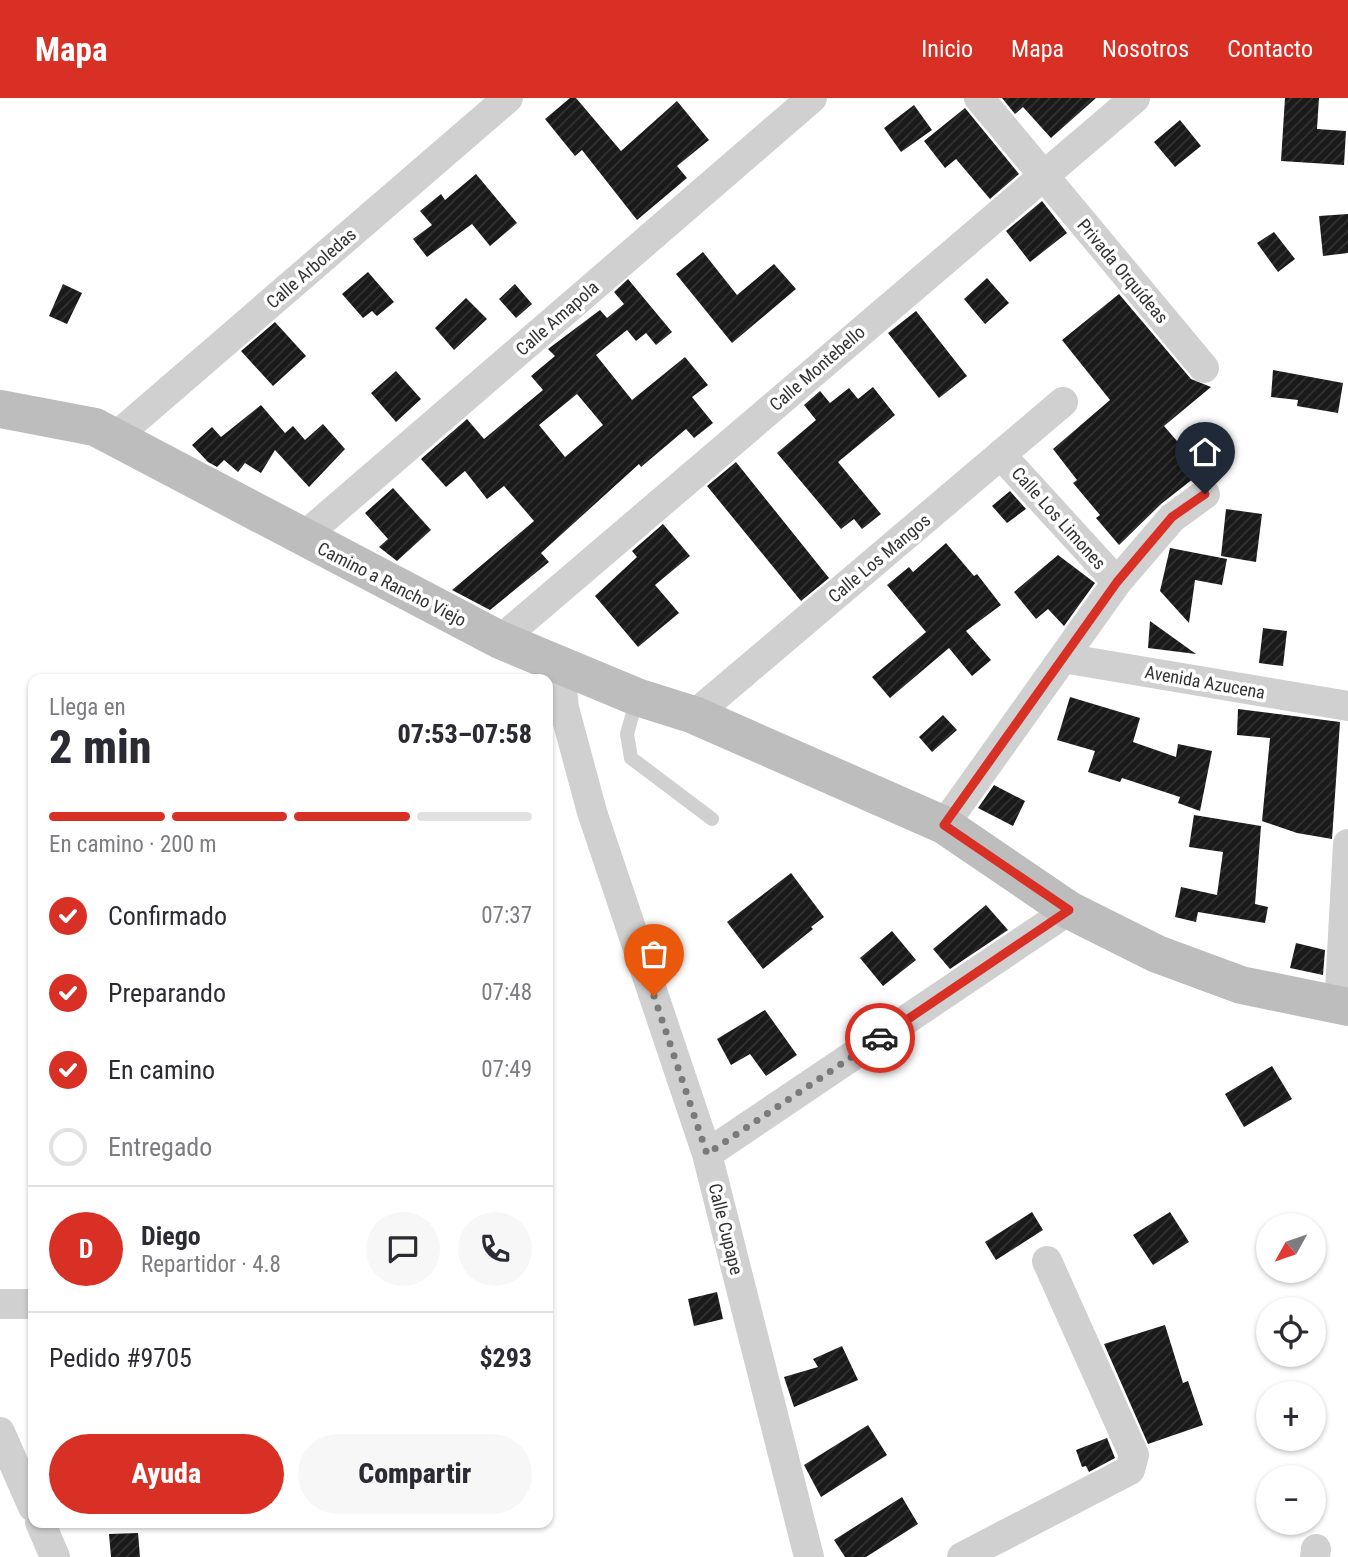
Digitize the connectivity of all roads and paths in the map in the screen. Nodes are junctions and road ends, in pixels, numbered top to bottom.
1 (508, 98) edge
2 (813, 98) edge
3 (979, 98) edge
4 (1127, 101) edge
5 (1042, 175) junction
6 (1204, 368) dead end
7 (1063, 402) dead end
8 (0, 409) edge
9 (114, 438) junction
10 (1001, 455) junction
11 (1205, 494) dead end
12 (302, 538) junction
13 (1117, 582) junction
14 (500, 640) junction
15 (1063, 658) junction
16 (559, 665) junction
17 (638, 697) junction
18 (1348, 706) edge
19 (694, 715) junction
20 (712, 819) dead end
21 (944, 825) junction
22 (1348, 844) edge
23 (1069, 910) junction
24 (1344, 1007) edge
25 (707, 1154) junction
26 (1047, 1261) dead end
27 (0, 1304) edge
28 (28, 1304) edge
29 (0, 1432) edge
30 (7, 1463) edge
31 (28, 1499) edge
32 (43, 1528) edge
33 (55, 1557) edge
34 (809, 1557) edge
35 (962, 1557) edge

1 - 9 street, Calle Arboledas
2 - 12 street, Calle Amapola
3 - 5 street, Privada Orquídeas
4 - 5 street, Calle Montebello
5 - 6 street, Privada Orquídeas
5 - 14 street, Calle Montebello
7 - 10 street, Calle Los Mangos
8 - 9 street, Camino a Rancho Viejo
9 - 12 street, Camino a Rancho Viejo
10 - 13 street, Calle Los Limones
10 - 19 street, Calle Los Mangos
11 - 13 street
12 - 14 street, Camino a Rancho Viejo
13 - 15 street
14 - 16 street, Camino a Rancho Viejo
15 - 18 street, Avenida Azucena
15 - 21 street
16 - 17 street, Camino a Rancho Viejo
16 - 25 street, Calle Cupape
17 - 19 street, Camino a Rancho Viejo
17 - 20 lane
19 - 21 street, Camino a Rancho Viejo
21 - 23 street, Camino a Rancho Viejo
22 - 24 street
23 - 24 street, Camino a Rancho Viejo
23 - 25 street
25 - 34 street, Calle Cupape
26 - 35 street
27 - 28 street
29 - 30 street
30 - 31 street
32 - 33 street

